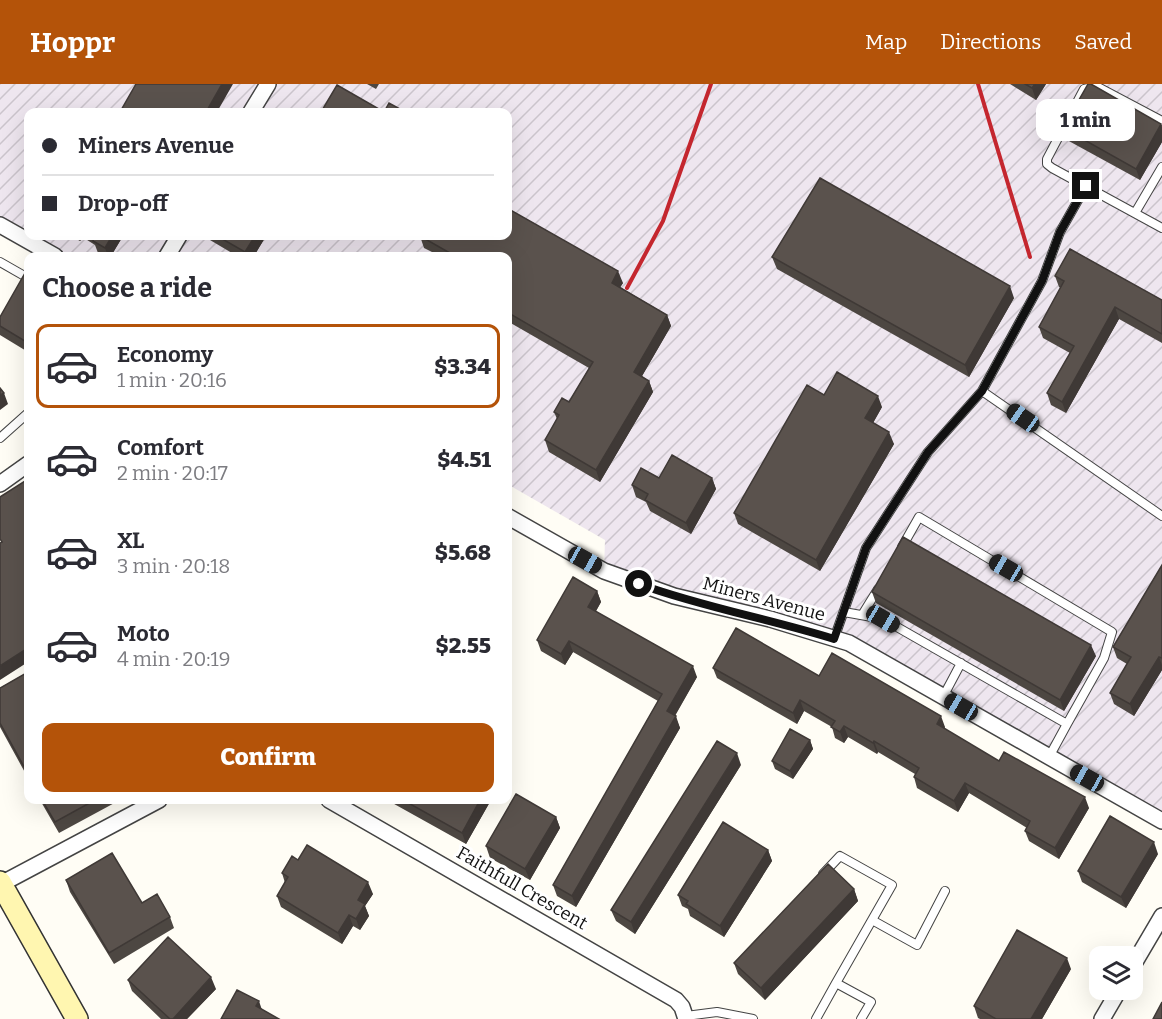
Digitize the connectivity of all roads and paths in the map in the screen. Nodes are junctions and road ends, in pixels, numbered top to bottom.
1 (268, 84) edge
2 (253, 108) edge
3 (1162, 122) edge
4 (1162, 167) edge
5 (1086, 186) junction
6 (1135, 213) junction
7 (0, 225) edge
8 (1162, 228) edge
9 (24, 239) edge
10 (27, 240) edge
11 (48, 252) edge
12 (0, 262) edge
13 (24, 276) edge
14 (982, 391) junction
15 (24, 417) edge
16 (0, 438) edge
17 (24, 467) edge
18 (0, 484) edge
19 (1162, 516) edge
20 (512, 519) edge
21 (897, 556) edge
22 (879, 585) edge
23 (844, 612) junction
24 (862, 615) junction
25 (834, 639) junction
26 (961, 663) junction
27 (943, 697) junction
28 (1067, 724) junction
29 (1049, 757) junction
30 (151, 804) edge
31 (336, 804) edge
32 (1162, 821) edge
33 (817, 881) edge
34 (1, 883) edge
35 (945, 891) dead end
36 (1162, 916) edge
37 (872, 920) junction
38 (1143, 948) edge
39 (836, 983) junction
40 (1113, 1000) edge
41 (686, 1018) edge
42 (77, 1019) edge
43 (753, 1019) edge
44 (816, 1019) edge
45 (861, 1019) edge
46 (1102, 1019) edge

1 - 2 street
3 - 5 lane
4 - 6 lane
5 - 6 lane
5 - 14 lane
6 - 8 lane
7 - 9 street
10 - 11 street
12 - 13 lane
14 - 19 lane
14 - 23 lane
15 - 16 lane
17 - 18 street
20 - 25 street, Miners Avenue
21 - 28 lane
22 - 24 lane
23 - 24 lane
23 - 25 lane
24 - 26 lane
25 - 27 street, Miners Avenue
26 - 27 lane
26 - 28 lane
27 - 29 street, Miners Avenue
28 - 29 lane
29 - 32 street, Miners Avenue
30 - 34 street
31 - 41 street, Faithfull Crescent
33 - 37 lane
34 - 42 street
35 - 37 lane
36 - 38 street
37 - 39 lane
39 - 44 lane
39 - 45 lane
40 - 46 street
41 - 43 lane

